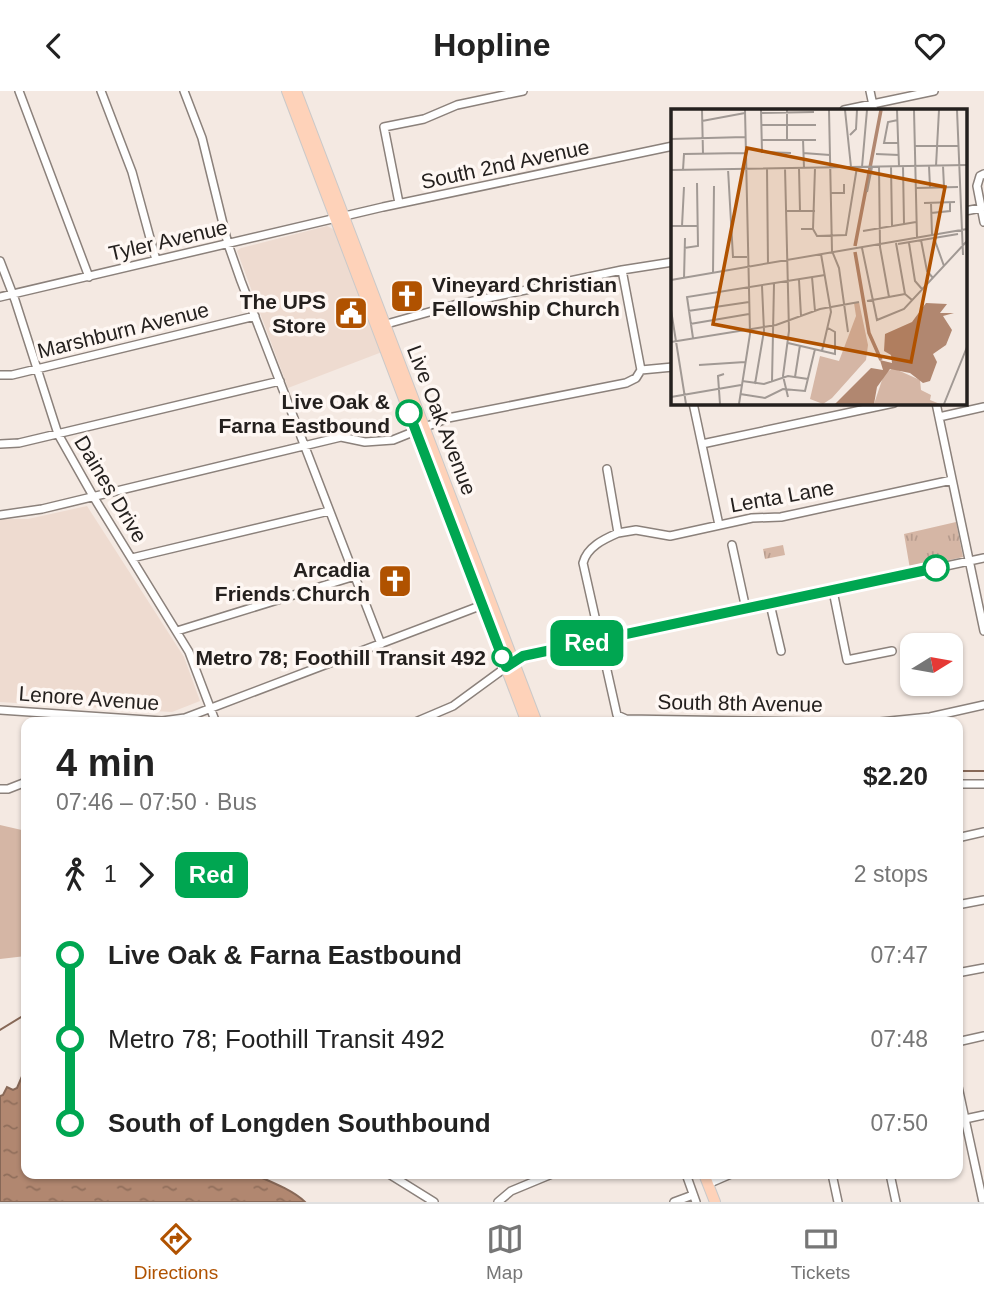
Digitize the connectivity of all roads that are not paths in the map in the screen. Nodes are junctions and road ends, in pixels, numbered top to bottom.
1 (19, 91) edge
2 (101, 91) edge
3 (184, 91) edge
4 (286, 91) edge
5 (296, 91) edge
6 (523, 91) edge
7 (870, 91) edge
8 (934, 91) edge
9 (873, 107) edge
10 (854, 109) edge
11 (671, 146) edge
12 (982, 175) edge
13 (399, 204) junction
14 (981, 208) junction
15 (967, 211) edge
16 (340, 217) junction
17 (984, 222) edge
18 (228, 244) junction
19 (156, 260) junction
20 (0, 261) edge
21 (671, 262) edge
22 (622, 270) junction
23 (89, 277) junction
24 (13, 295) junction
25 (0, 297) edge
26 (255, 316) junction
27 (381, 326) junction
28 (671, 367) edge
29 (36, 368) junction
30 (641, 370) junction
31 (0, 375) edge
32 (279, 381) junction
33 (693, 404) edge
34 (889, 404) edge
35 (936, 404) edge
36 (984, 407) edge
37 (939, 417) junction
38 (420, 430) junction
39 (58, 434) junction
40 (0, 444) edge
41 (702, 444) junction
42 (305, 446) junction
43 (607, 469) dead end
44 (952, 480) junction
45 (93, 496) junction
46 (329, 511) junction
47 (0, 515) edge
48 (719, 525) junction
49 (618, 533) junction
50 (732, 545) dead end
51 (132, 558) junction
52 (984, 558) edge
53 (969, 561) junction
54 (355, 576) junction
55 (833, 591) junction
56 (487, 604) junction
57 (770, 604) junction
58 (746, 609) junction
59 (177, 631) junction
60 (984, 631) edge
61 (600, 640) junction
62 (381, 644) junction
63 (781, 651) dead end
64 (892, 651) dead end
65 (510, 664) junction
66 (984, 705) edge
67 (211, 709) junction
68 (0, 710) edge
69 (75, 717) edge
70 (189, 717) edge
71 (214, 717) edge
72 (427, 717) edge
73 (525, 717) edge
74 (534, 717) edge
75 (622, 717) edge
76 (930, 717) edge
77 (21, 784) edge
78 (963, 784) edge
79 (984, 784) edge
80 (0, 789) edge
81 (984, 832) edge
82 (963, 837) edge
83 (984, 899) edge
84 (963, 904) edge
85 (984, 968) edge
86 (963, 972) edge
87 (984, 1036) edge
88 (963, 1041) edge
89 (963, 1110) edge
90 (984, 1115) edge
91 (965, 1119) junction
92 (397, 1179) edge
93 (408, 1179) edge
94 (540, 1179) edge
95 (688, 1179) edge
96 (706, 1179) edge
97 (833, 1179) edge
98 (891, 1179) edge
99 (405, 1184) junction
100 (983, 1197) edge
101 (695, 1198) edge
102 (434, 1202) edge
103 (498, 1202) edge
104 (674, 1202) edge
105 (715, 1202) edge
106 (838, 1202) edge
107 (896, 1202) edge

1 - 23 street
2 - 19 street
3 - 18 street
4 - 16 main road, Live Oak Avenue
5 - 16 main road, Live Oak Avenue
6 - 13 street
7 - 9 street
8 - 9 street
9 - 10 street
11 - 13 street, South 2nd Avenue
12 - 14 street
13 - 16 street, South 2nd Avenue
14 - 15 street
14 - 17 street
16 - 18 street, Tyler Avenue
16 - 27 main road, Live Oak Avenue
18 - 19 street, Tyler Avenue
18 - 26 street
19 - 23 street, Tyler Avenue
20 - 24 street, Daines Drive
21 - 22 street
22 - 27 street
22 - 30 street
23 - 24 street, Tyler Avenue
24 - 25 street, Tyler Avenue
24 - 29 street, Daines Drive
26 - 29 street, Marshburn Avenue
26 - 32 street
27 - 38 main road, Live Oak Avenue
28 - 30 street
29 - 31 street, Marshburn Avenue
29 - 39 street, Daines Drive
30 - 38 street
32 - 39 street
32 - 42 street
33 - 41 street
34 - 41 street
35 - 37 street
36 - 37 street
37 - 44 street
38 - 42 street
38 - 56 main road, Live Oak Avenue
39 - 40 street
39 - 45 street, Daines Drive
41 - 48 street
42 - 45 street
42 - 46 street
43 - 49 street
44 - 48 street, Lenta Lane
44 - 53 street
45 - 47 street
45 - 51 street, Daines Drive
46 - 51 street
46 - 54 street
48 - 49 street, Lenta Lane
49 - 61 street
50 - 58 street
51 - 59 street, Daines Drive
52 - 53 street
53 - 55 street
53 - 60 street
54 - 59 street
54 - 62 street
55 - 57 street
55 - 64 street
56 - 62 street, Lenore Avenue
56 - 65 main road, Live Oak Avenue
57 - 58 street
57 - 63 street
58 - 61 street
59 - 67 street, Daines Drive
61 - 65 street
61 - 75 street, South 8th Avenue
62 - 67 street, Lenore Avenue
65 - 72 street
65 - 73 main road, Live Oak Avenue
65 - 74 main road, Live Oak Avenue
66 - 76 street
67 - 70 street, Lenore Avenue
67 - 71 street, Daines Drive
68 - 69 street, Lenore Avenue
77 - 80 street
78 - 79 street
81 - 82 street
83 - 84 street
85 - 86 street
87 - 88 street
89 - 91 street
90 - 91 street
91 - 100 street
92 - 99 street
93 - 99 street
94 - 103 street
95 - 101 street
96 - 105 main road
97 - 106 street
98 - 107 street
99 - 102 street
101 - 104 street

